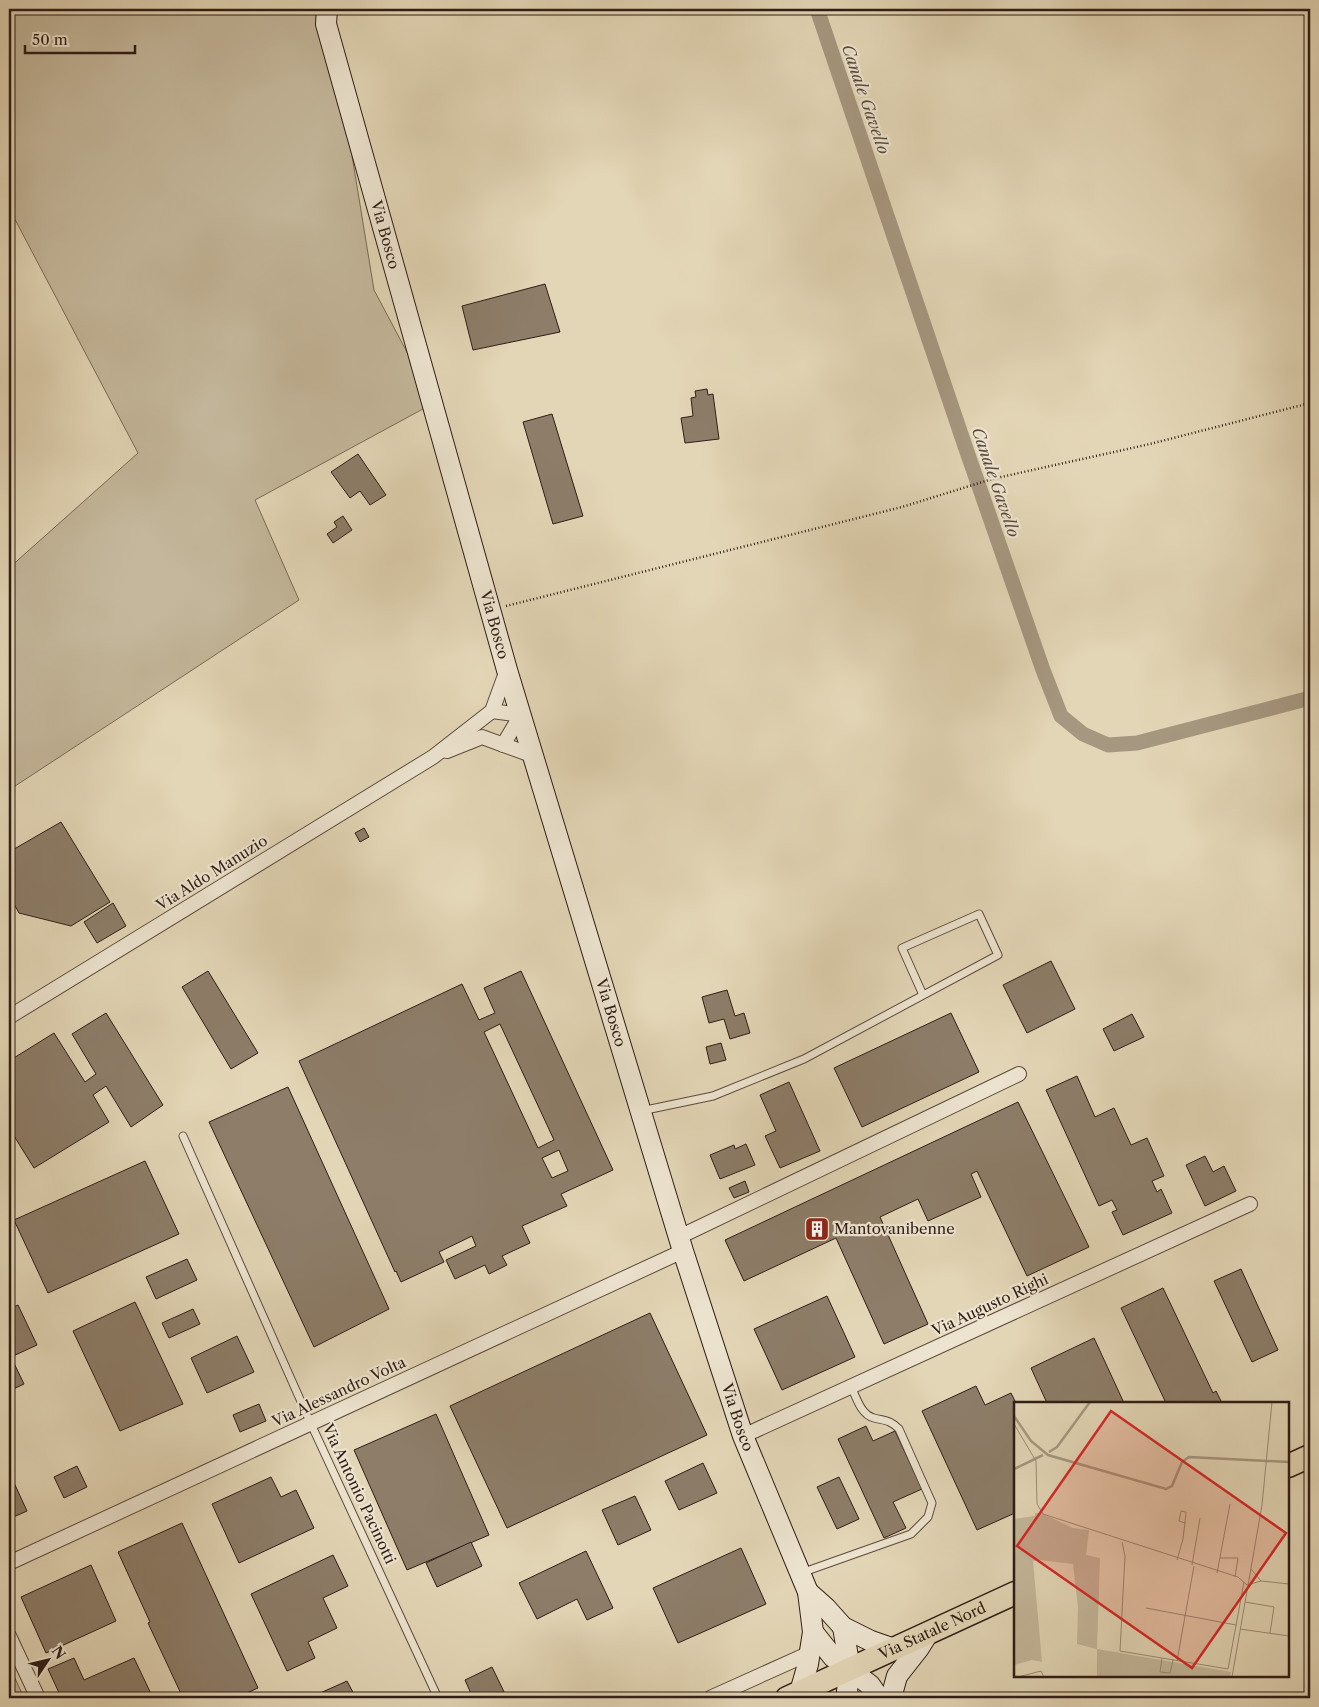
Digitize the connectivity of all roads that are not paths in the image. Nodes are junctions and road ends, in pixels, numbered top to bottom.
1 (328, 9) edge
2 (507, 670) junction
3 (492, 711) junction
4 (521, 715) junction
5 (503, 745) junction
6 (534, 756) junction
7 (433, 757) junction
8 (923, 995) junction
9 (9, 1018) edge
10 (1020, 1074) dead end
11 (641, 1111) junction
12 (183, 1136) dead end
13 (1250, 1204) dead end
14 (681, 1244) junction
15 (851, 1386) junction
16 (311, 1424) junction
17 (743, 1436) junction
18 (1310, 1456) edge
19 (1289, 1466) edge
20 (9, 1563) edge
21 (804, 1582) junction
22 (1014, 1592) edge
23 (843, 1628) junction
24 (812, 1632) junction
25 (930, 1632) junction
26 (9, 1636) edge
27 (894, 1649) junction
28 (810, 1653) junction
29 (842, 1673) junction
30 (801, 1696) edge
31 (38, 1698) edge
32 (438, 1698) edge
33 (710, 1698) edge
34 (849, 1698) edge
35 (879, 1698) edge
36 (891, 1698) edge

1 - 2 street, Via Bosco
2 - 3 street
2 - 4 street, Via Bosco
3 - 4 street
3 - 7 street, Via Aldo Manuzio
4 - 5 street
4 - 6 street, Via Bosco
5 - 6 street, Via Aldo Manuzio
5 - 7 street, Via Aldo Manuzio
6 - 11 street, Via Bosco
7 - 9 street, Via Aldo Manuzio
8 - 8 lane
8 - 11 lane
10 - 14 street
11 - 14 street, Via Bosco
12 - 16 lane, Via Antonio Pacinotti
13 - 15 street, Via Augusto Righi
14 - 16 street, Via Alessandro Volta
14 - 17 street, Via Bosco
15 - 17 street, Via Augusto Righi
15 - 21 lane
16 - 20 street, Via Alessandro Volta
16 - 32 lane, Via Antonio Pacinotti
17 - 21 street, Via Bosco
18 - 19 main road
21 - 23 street, Via Bosco
21 - 24 street, Via Bosco
22 - 25 main road, Via Statale Nord
23 - 27 street, Via Bosco
23 - 29 street
24 - 28 street, Via Bosco
24 - 29 street
25 - 27 main road, Via Statale Nord
25 - 36 street
26 - 31 street
27 - 29 main road, Via Statale Nord
28 - 30 street, Via Bosco
28 - 33 street
29 - 30 main road, Via Statale Nord
29 - 34 street
29 - 35 street

